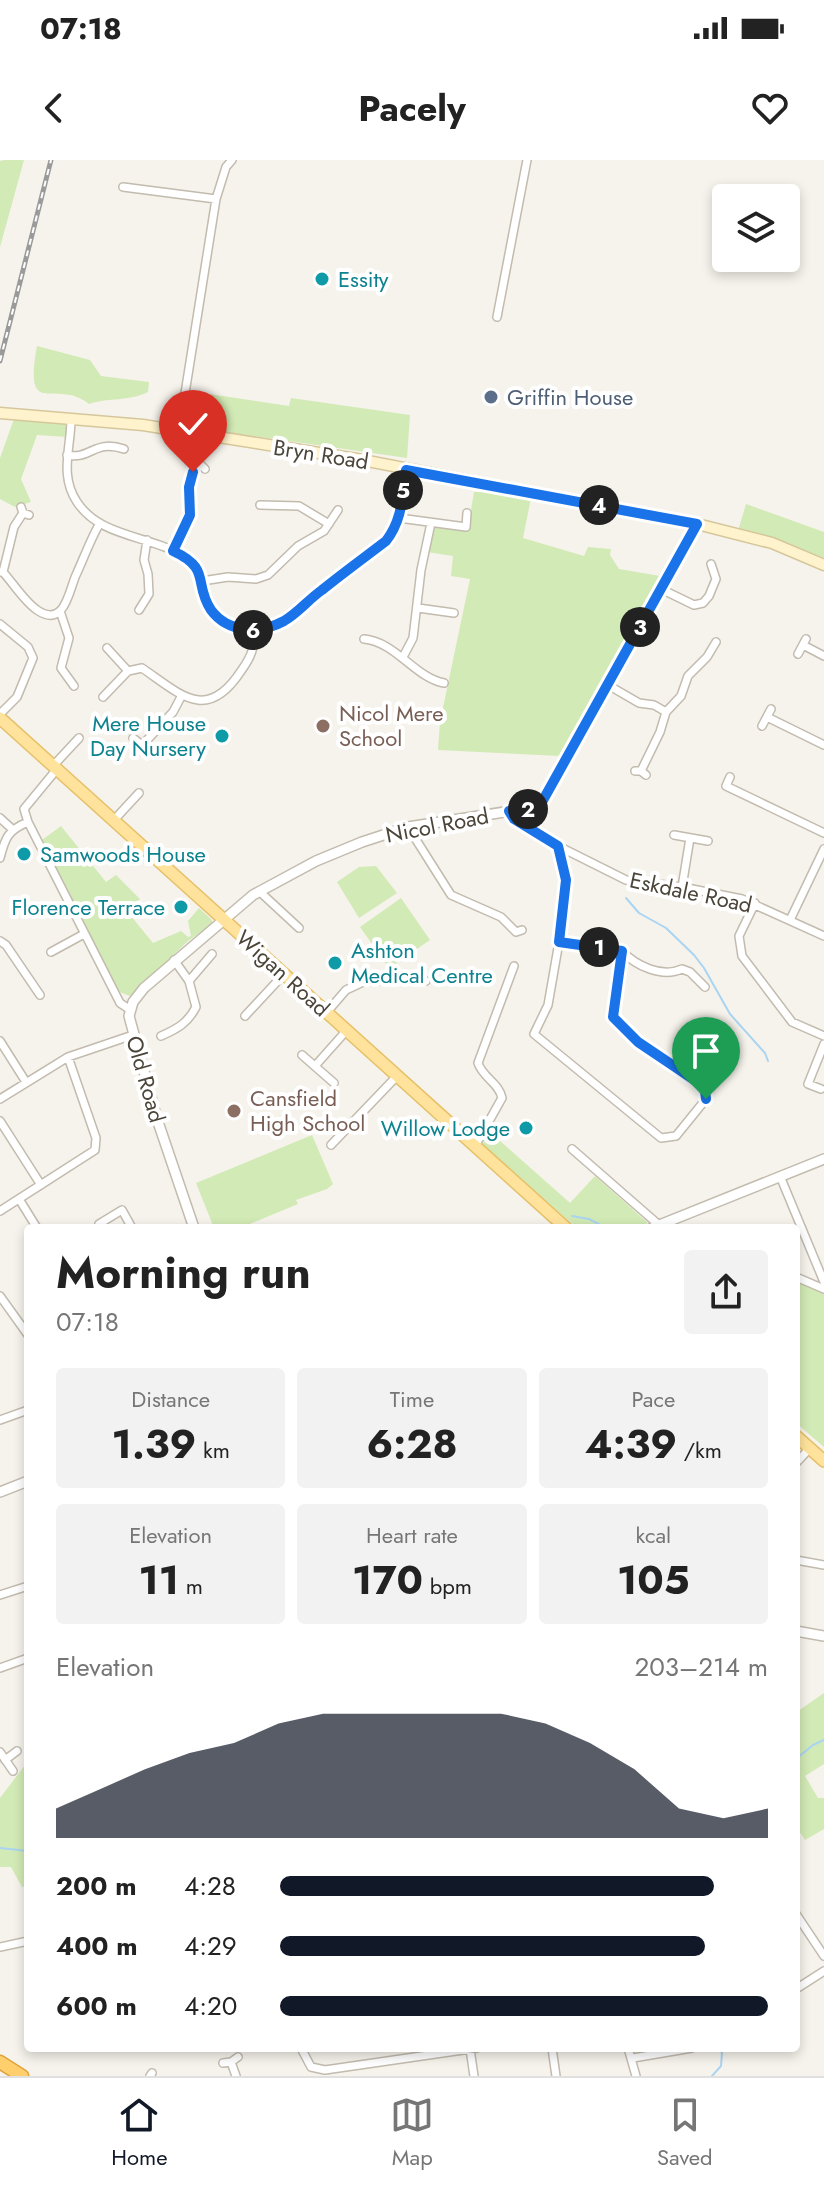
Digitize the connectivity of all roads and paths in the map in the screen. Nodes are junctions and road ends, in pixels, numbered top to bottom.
1 (232, 160) edge
2 (527, 160) edge
3 (123, 187) dead end
4 (216, 199) junction
5 (497, 317) dead end
6 (0, 413) edge
7 (71, 419) junction
8 (179, 431) junction
9 (126, 450) dead end
10 (67, 455) junction
11 (200, 464) dead end
12 (406, 470) junction
13 (260, 505) dead end
14 (338, 510) dead end
15 (24, 512) dead end
16 (467, 513) dead end
17 (399, 518) junction
18 (100, 523) junction
19 (431, 523) junction
20 (329, 524) junction
21 (697, 524) junction
22 (147, 540) junction
23 (173, 551) junction
24 (711, 564) dead end
25 (824, 565) edge
26 (1, 572) edge
27 (202, 581) junction
28 (661, 589) junction
29 (418, 608) junction
30 (139, 610) dead end
31 (60, 611) junction
32 (454, 614) dead end
33 (0, 624) edge
34 (252, 630) junction
35 (364, 639) dead end
36 (716, 642) dead end
37 (107, 648) dead end
38 (798, 654) dead end
39 (824, 656) edge
40 (403, 657) junction
41 (128, 671) junction
42 (444, 683) dead end
43 (608, 685) junction
44 (75, 686) dead end
45 (182, 695) junction
46 (103, 697) dead end
47 (666, 712) junction
48 (0, 716) edge
49 (762, 726) dead end
50 (79, 738) dead end
51 (133, 738) dead end
52 (824, 745) edge
53 (143, 746) junction
54 (135, 753) dead end
55 (55, 768) junction
56 (640, 772) dead end
57 (730, 777) dead end
58 (139, 793) dead end
59 (509, 811) junction
60 (0, 818) edge
61 (114, 820) junction
62 (28, 822) junction
63 (408, 827) junction
64 (11, 828) junction
65 (824, 833) edge
66 (674, 835) dead end
67 (690, 838) junction
68 (708, 841) dead end
69 (558, 846) junction
70 (824, 849) edge
71 (0, 858) edge
72 (682, 887) junction
73 (259, 891) junction
74 (755, 903) junction
75 (300, 911) dead end
76 (291, 919) junction
77 (226, 920) junction
78 (790, 920) junction
79 (299, 928) dead end
80 (522, 930) dead end
81 (84, 934) junction
82 (824, 936) edge
83 (0, 941) edge
84 (559, 942) junction
85 (622, 951) junction
86 (51, 952) dead end
87 (212, 954) dead end
88 (174, 960) junction
89 (514, 966) dead end
90 (284, 974) junction
91 (189, 981) junction
92 (426, 981) dead end
93 (699, 985) dead end
94 (40, 995) dead end
95 (129, 1009) junction
96 (327, 1012) junction
97 (245, 1016) dead end
98 (347, 1030) junction
99 (133, 1035) junction
100 (161, 1036) dead end
101 (824, 1036) edge
102 (0, 1041) edge
103 (824, 1044) edge
104 (302, 1055) dead end
105 (68, 1057) junction
106 (315, 1066) junction
107 (397, 1076) junction
108 (26, 1082) junction
109 (334, 1083) dead end
110 (821, 1089) dead end
111 (0, 1099) edge
112 (0, 1121) edge
113 (331, 1145) dead end
114 (475, 1146) junction
115 (572, 1149) dead end
116 (824, 1159) edge
117 (780, 1176) junction
118 (41, 1185) junction
119 (19, 1199) junction
120 (0, 1211) edge
121 (98, 1223) edge
122 (35, 1224) edge
123 (130, 1224) edge
124 (193, 1224) edge
125 (562, 1224) edge
126 (652, 1224) edge
127 (662, 1224) edge
128 (800, 1224) edge
129 (800, 1224) edge
130 (800, 1279) edge
131 (824, 1282) edge
132 (824, 1289) edge
133 (0, 1296) edge
134 (24, 1323) edge
135 (24, 1411) edge
136 (0, 1420) edge
137 (800, 1439) edge
138 (810, 1448) junction
139 (800, 1459) edge
140 (824, 1461) edge
141 (24, 1483) edge
142 (0, 1492) edge
143 (800, 1561) edge
144 (824, 1565) edge
145 (24, 1587) edge
146 (0, 1595) edge
147 (800, 1632) edge
148 (824, 1636) edge
149 (24, 1659) edge
150 (0, 1668) edge
151 (17, 1751) dead end
152 (3, 1756) edge
153 (13, 1771) dead end
154 (800, 1920) edge
155 (24, 1942) edge
156 (0, 1947) edge
157 (824, 1956) edge
158 (824, 1971) edge
159 (800, 1986) edge
160 (303, 2052) edge
161 (449, 2052) edge
162 (470, 2052) edge
163 (553, 2052) edge
164 (630, 2052) edge
165 (668, 2052) edge
166 (633, 2058) junction
167 (231, 2061) dead end
168 (0, 2062) edge
169 (22, 2076) edge
170 (236, 2076) edge
171 (474, 2076) edge
172 (556, 2076) edge
173 (636, 2076) edge

1 - 4 street
2 - 5 street
3 - 4 street
4 - 8 street
6 - 7 main road, Bryn Road
7 - 8 main road, Bryn Road
7 - 10 street
8 - 12 main road, Bryn Road
9 - 10 street
10 - 18 street
11 - 23 street
12 - 17 street
12 - 21 main road, Bryn Road
13 - 20 street
14 - 20 street
15 - 26 street
16 - 19 street
17 - 19 street
17 - 34 street
18 - 22 street
18 - 31 street
19 - 29 street
20 - 27 street
21 - 25 main road, Bryn Road
21 - 28 street, Nicol Road
22 - 23 street
22 - 30 street
23 - 27 street
24 - 28 street
26 - 31 street
27 - 34 street
28 - 43 street, Nicol Road
29 - 32 street
29 - 40 street
31 - 44 street
33 - 48 street
34 - 45 street
35 - 40 street
36 - 47 street
37 - 41 street
38 - 39 street
40 - 42 street
41 - 45 street
41 - 46 street
43 - 47 street
43 - 59 street, Nicol Road
45 - 53 street
47 - 56 street
48 - 55 main road, Wigan Road
49 - 52 street
50 - 55 street
51 - 53 street
53 - 54 street
55 - 61 main road, Wigan Road
55 - 62 street
57 - 65 street
58 - 61 street
59 - 63 street, Nicol Road
59 - 69 street, Eskdale Road
60 - 64 street
61 - 77 main road, Wigan Road
62 - 64 street
62 - 81 street
63 - 73 street, Nicol Road
63 - 80 street
64 - 71 street
66 - 67 street
67 - 68 street
67 - 72 street
69 - 72 street, Eskdale Road
69 - 84 street
70 - 78 street
72 - 74 street, Eskdale Road
73 - 76 street
73 - 77 street, Nicol Road
74 - 78 street, Eskdale Road
74 - 101 street
75 - 76 street
76 - 79 street
77 - 88 street, Old Road
77 - 90 main road, Wigan Road
78 - 82 street, Eskdale Road
81 - 86 street
81 - 95 street
83 - 94 street
84 - 85 street
84 - 85 street
85 - 93 street
87 - 91 street
88 - 91 street
88 - 95 street, Old Road
89 - 114 street
90 - 96 main road, Wigan Road
90 - 97 street
91 - 100 street
92 - 96 street
95 - 99 street, Old Road
96 - 98 main road, Wigan Road
98 - 106 street
98 - 107 main road, Wigan Road
99 - 105 street
99 - 124 street, Old Road
102 - 108 street
103 - 110 street
104 - 106 street
105 - 108 street
105 - 118 street
106 - 109 street
107 - 113 street
107 - 114 main road, Wigan Road
108 - 111 street
112 - 118 street
114 - 125 main road, Wigan Road
115 - 126 street
116 - 117 street
117 - 127 street
117 - 128 street
118 - 119 street
119 - 120 street
119 - 122 street
121 - 123 street
129 - 131 street
130 - 132 street
133 - 134 street
135 - 136 street
137 - 138 main road
138 - 139 street
138 - 140 main road
141 - 142 street
143 - 144 street
145 - 146 street
147 - 148 street
149 - 150 street
151 - 152 street
152 - 153 street
154 - 157 street
155 - 156 street
158 - 159 street
160 - 161 street
162 - 171 street
163 - 172 street
164 - 166 street
165 - 166 street
166 - 173 street
167 - 170 street
168 - 169 highway

